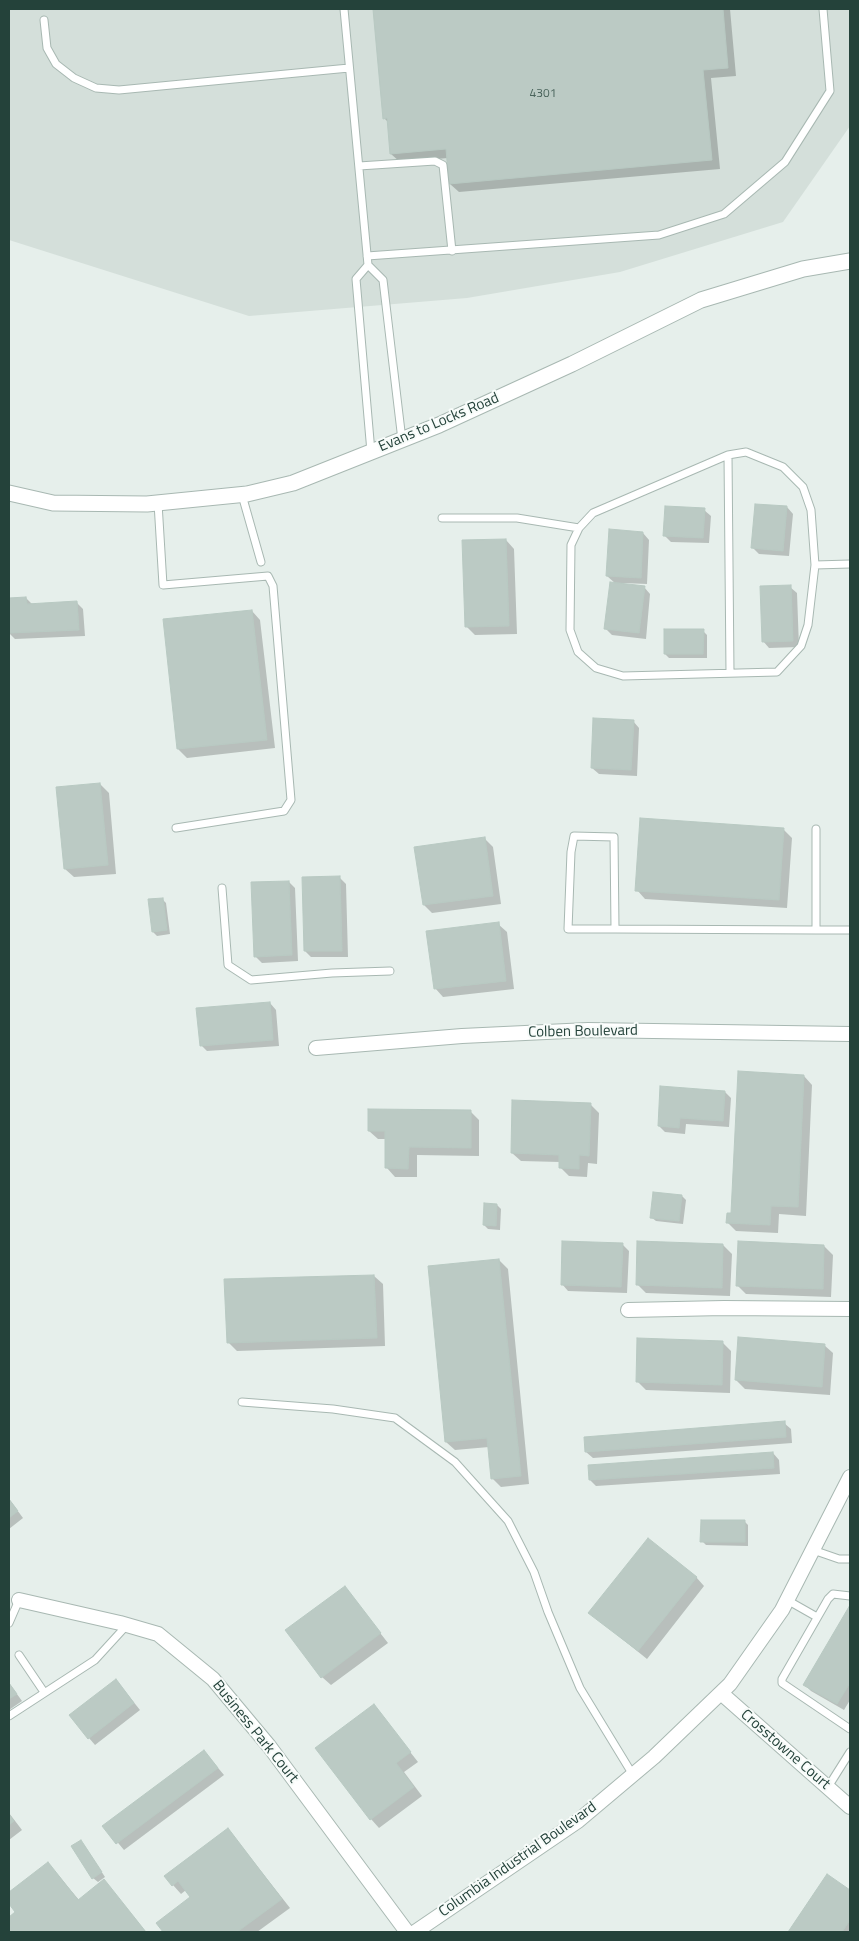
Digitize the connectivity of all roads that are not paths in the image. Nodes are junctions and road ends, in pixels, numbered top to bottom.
1 (344, 9) edge
2 (822, 9) edge
3 (44, 20) dead end
4 (349, 68) junction
5 (359, 166) junction
6 (452, 251) junction
7 (367, 256) junction
8 (850, 261) edge
9 (368, 265) junction
10 (402, 440) junction
11 (371, 452) junction
12 (728, 455) junction
13 (9, 493) edge
14 (242, 495) junction
15 (158, 503) junction
16 (442, 518) dead end
17 (580, 528) junction
18 (261, 562) dead end
19 (850, 564) edge
20 (815, 565) junction
21 (730, 673) junction
22 (176, 828) dead end
23 (816, 829) dead end
24 (222, 888) dead end
25 (615, 929) junction
26 (816, 930) junction
27 (850, 930) edge
28 (390, 971) dead end
29 (850, 1034) edge
30 (316, 1048) dead end
31 (628, 1310) dead end
32 (850, 1310) edge
33 (242, 1402) dead end
34 (850, 1477) edge
35 (813, 1550) junction
36 (850, 1559) edge
37 (850, 1596) edge
38 (19, 1600) joint
39 (787, 1600) junction
40 (817, 1617) junction
41 (9, 1623) edge
42 (127, 1625) junction
43 (18, 1655) dead end
44 (44, 1692) junction
45 (721, 1693) junction
46 (9, 1716) edge
47 (850, 1729) edge
48 (850, 1752) edge
49 (633, 1775) junction
50 (828, 1788) junction
51 (850, 1807) edge
52 (406, 1932) edge
53 (415, 1932) edge

1 - 4 lane
2 - 6 lane
3 - 4 lane
4 - 5 lane
5 - 6 lane
5 - 7 lane
6 - 7 lane
7 - 9 lane
8 - 10 street, Evans to Locks Road
9 - 10 lane
9 - 11 lane
10 - 11 street, Evans to Locks Road
11 - 14 street, Evans to Locks Road
12 - 17 lane
12 - 20 lane
12 - 21 lane
13 - 15 street, Evans to Locks Road
14 - 15 street, Evans to Locks Road
14 - 18 lane
15 - 22 lane
16 - 17 lane
17 - 21 lane
19 - 20 lane
20 - 21 lane
23 - 26 lane
24 - 28 lane
25 - 25 lane
25 - 26 lane
26 - 27 lane
29 - 30 street, Colben Boulevard
31 - 32 street
33 - 49 lane
34 - 35 street, Columbia Industrial Boulevard
35 - 36 lane
35 - 39 street, Columbia Industrial Boulevard
37 - 40 lane
38 - 41 lane
38 - 42 street, Business Park Court
39 - 40 lane
39 - 45 street, Columbia Industrial Boulevard
40 - 47 lane
42 - 44 lane
42 - 52 street, Business Park Court
43 - 44 lane
44 - 46 lane
45 - 49 street, Columbia Industrial Boulevard
45 - 50 street, Crosstowne Court
48 - 50 lane
49 - 53 street, Columbia Industrial Boulevard
50 - 51 street, Crosstowne Court

